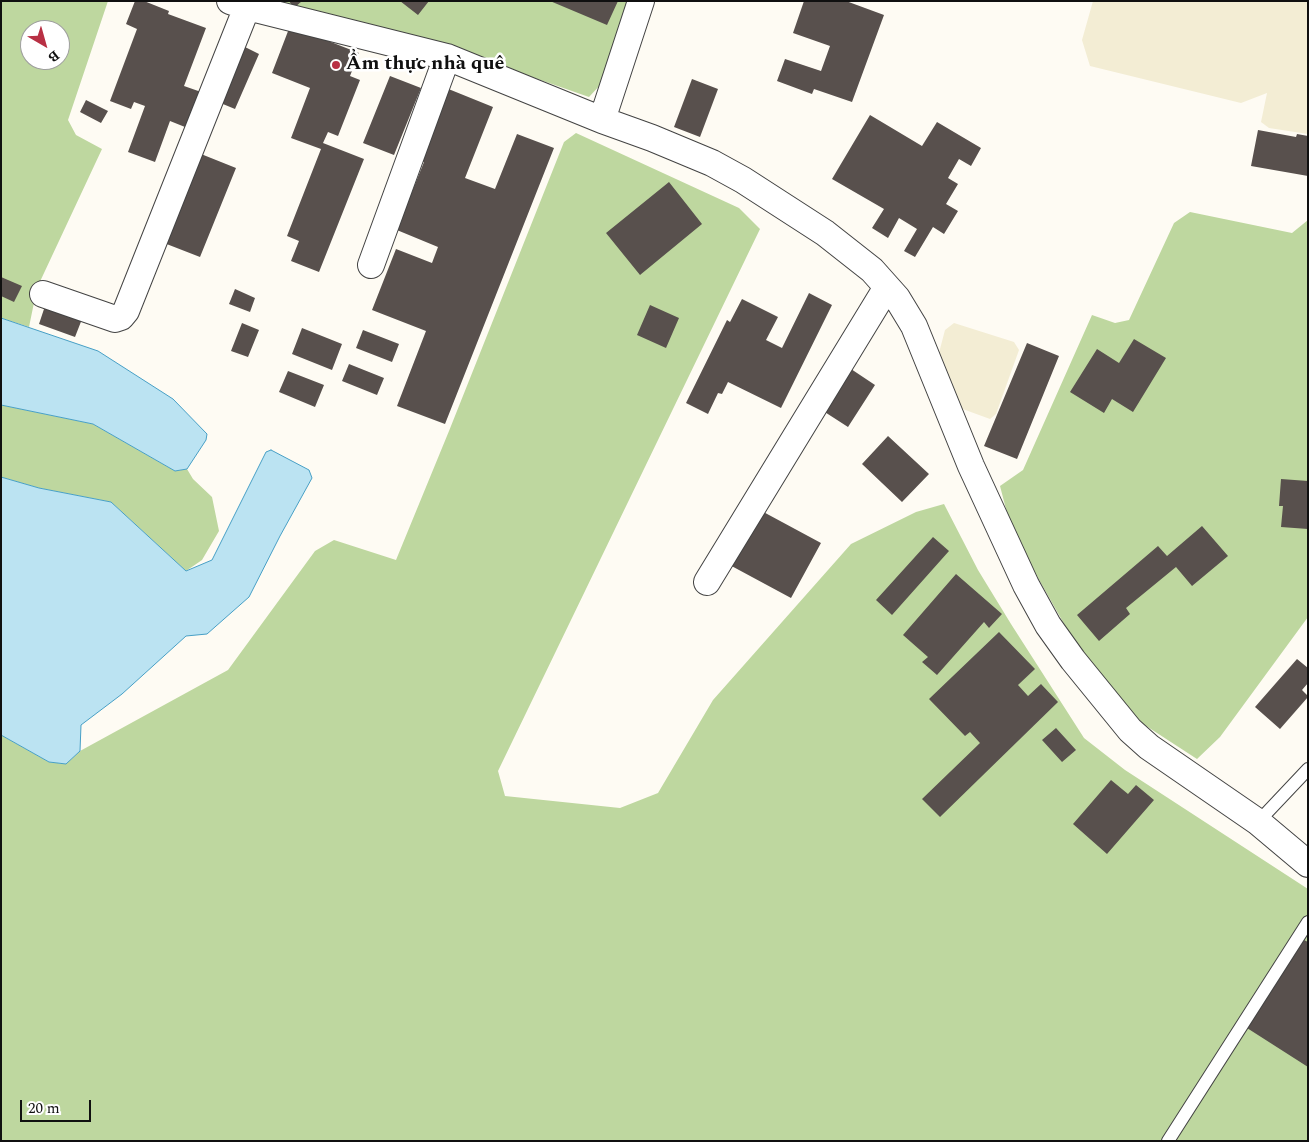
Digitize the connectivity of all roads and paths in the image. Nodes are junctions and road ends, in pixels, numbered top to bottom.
1 (641, 1) edge
2 (238, 4) edge
3 (447, 57) junction
4 (602, 120) junction
5 (371, 265) dead end
6 (887, 287) junction
7 (43, 294) dead end
8 (708, 582) dead end
9 (1308, 769) edge
10 (1258, 822) junction
11 (1308, 864) edge
12 (1308, 922) edge
13 (1168, 1141) edge

1 - 4 street
2 - 3 street
2 - 7 street
3 - 4 street
3 - 5 street
4 - 6 street
6 - 8 street
6 - 10 street
9 - 10 lane
10 - 11 street
12 - 13 lane

